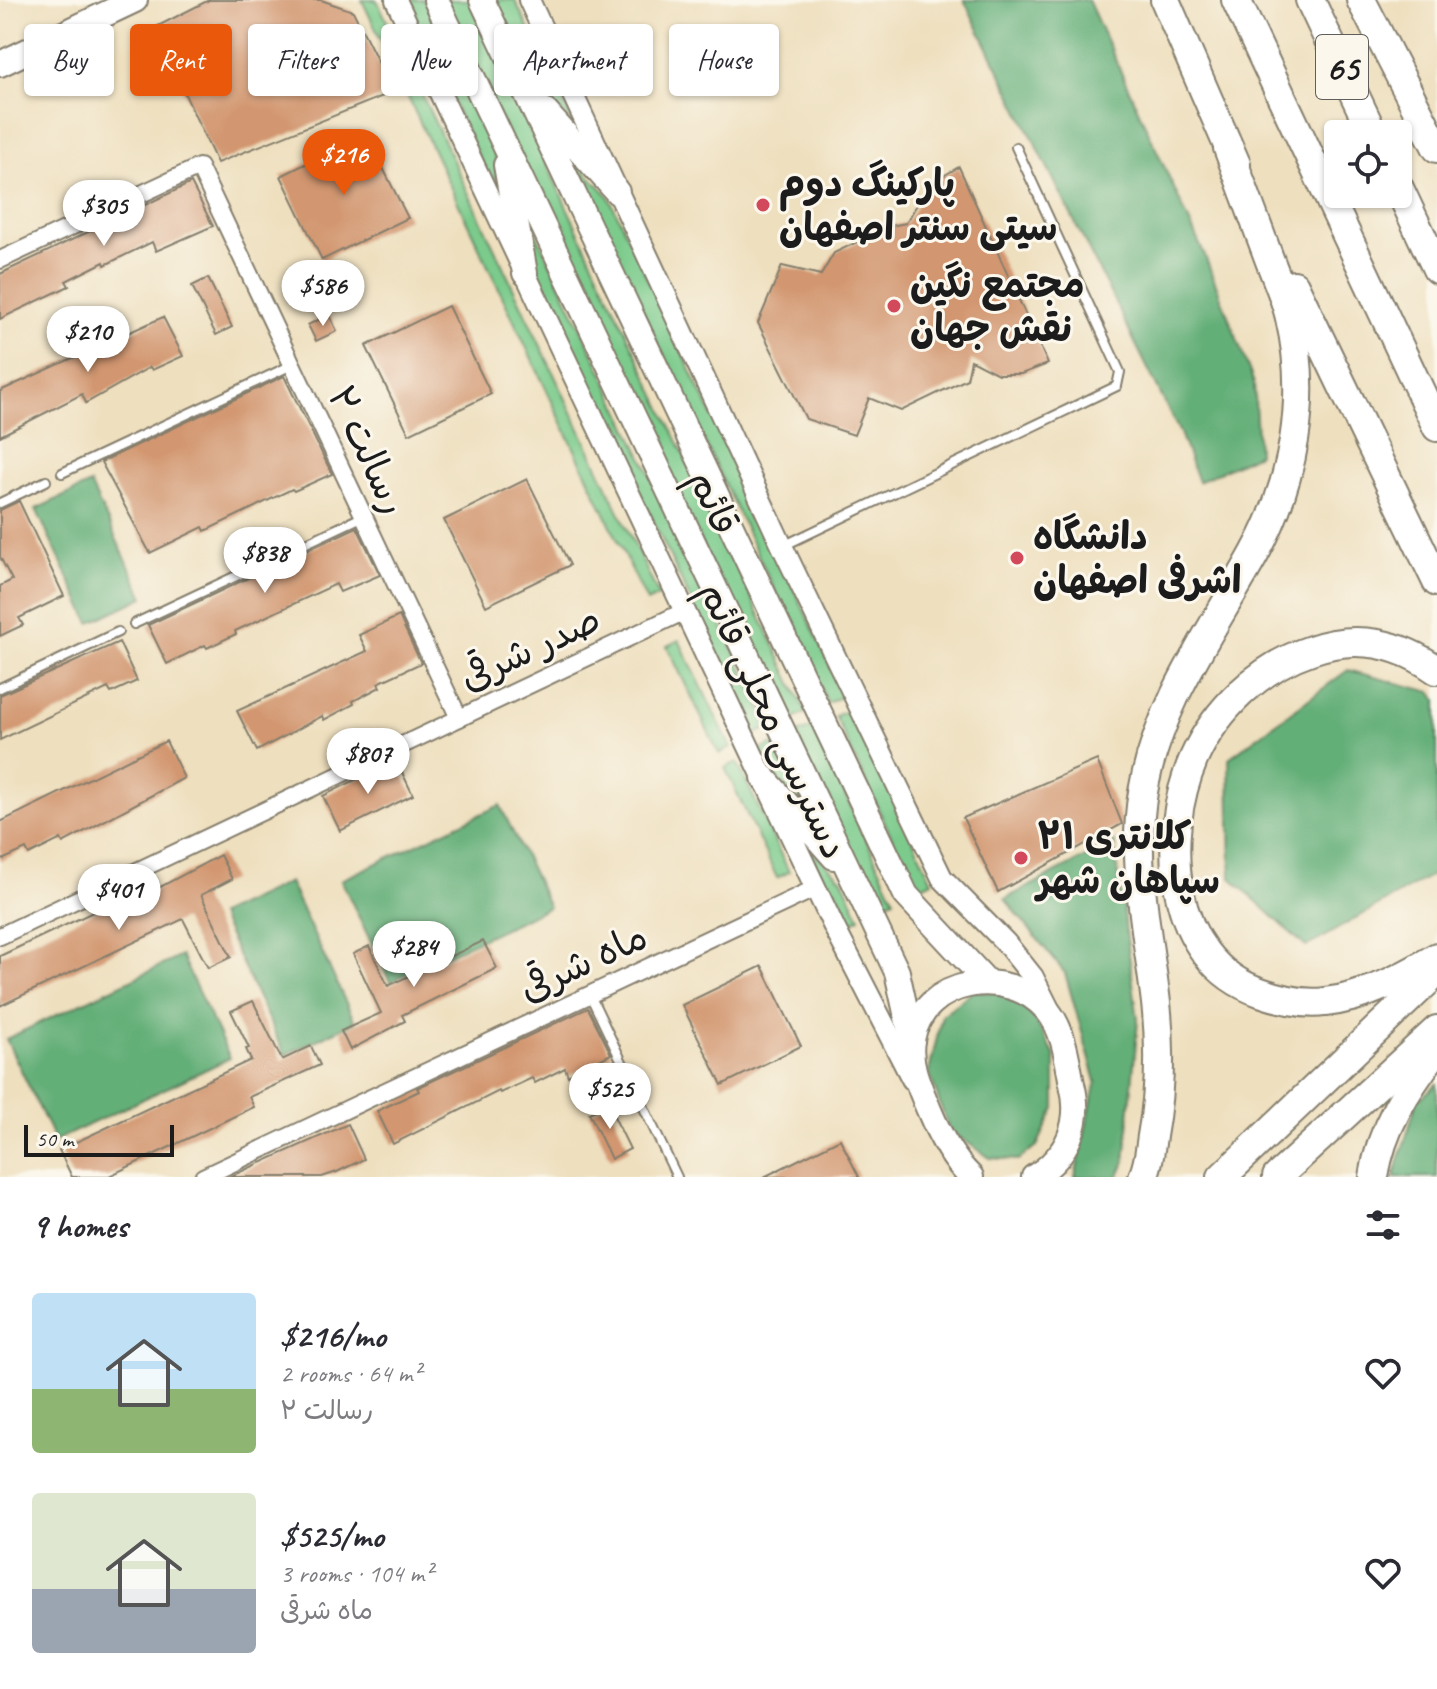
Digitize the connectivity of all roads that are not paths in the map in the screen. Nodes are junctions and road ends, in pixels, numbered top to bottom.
1 (135, 0) edge
2 (396, 0) edge
3 (436, 0) edge
4 (482, 0) edge
5 (529, 0) edge
6 (1165, 0) edge
7 (1236, 0) edge
8 (1310, 0) edge
9 (1361, 0) edge
10 (494, 25) edge
11 (0, 64) edge
12 (528, 96) edge
13 (531, 96) edge
14 (1366, 120) edge
15 (500, 135) junction
16 (1016, 147) dead end
17 (1228, 148) junction
18 (1437, 148) edge
19 (617, 192) junction
20 (1408, 208) edge
21 (0, 260) edge
22 (1437, 269) edge
23 (525, 273) junction
24 (292, 365) junction
25 (1437, 427) edge
26 (62, 473) dead end
27 (46, 481) dead end
28 (0, 503) edge
29 (364, 516) junction
30 (782, 546) junction
31 (1437, 582) edge
32 (685, 611) junction
33 (134, 624) dead end
34 (118, 632) dead end
35 (1437, 670) edge
36 (0, 688) edge
37 (459, 718) junction
38 (764, 778) junction
39 (852, 879) junction
40 (816, 888) junction
41 (0, 936) edge
42 (1437, 957) edge
43 (1437, 972) edge
44 (987, 982) junction
45 (590, 994) junction
46 (1057, 1025) junction
47 (1437, 1030) edge
48 (912, 1040) junction
49 (1437, 1049) edge
50 (933, 1120) junction
51 (1069, 1141) junction
52 (968, 1176) edge
53 (203, 1177) edge
54 (677, 1177) edge
55 (1034, 1177) edge
56 (1058, 1177) edge
57 (1143, 1177) edge
58 (1222, 1177) edge
59 (1277, 1177) edge
60 (1374, 1177) edge

1 - 11 main road
2 - 23 street, دسترسی محلی قائم
3 - 15 main road, قائم
4 - 10 main road, قائم
5 - 19 street
6 - 17 highway
7 - 25 highway, 65
8 - 14 highway, 65
9 - 18 highway
12 - 44 main road, قائم
13 - 19 main road
15 - 23 main road
15 - 39 main road, قائم
16 - 30 lane
17 - 31 highway
17 - 57 highway
19 - 30 street
20 - 22 highway
21 - 24 street, رسالت ۲
23 - 32 street, دسترسی محلی قائم
24 - 26 lane
24 - 29 street, رسالت ۲
27 - 28 lane
29 - 33 lane
29 - 37 street, رسالت ۲
30 - 46 street
32 - 37 street, صدر شرقی
32 - 38 street, دسترسی محلی قائم
34 - 36 lane
35 - 42 highway
37 - 41 street, صدر شرقی
38 - 39 main road
38 - 40 street, دسترسی محلی قائم
39 - 48 main road, قائم
40 - 45 street, ماه شرقی
40 - 50 street, دسترسی محلی قائم
43 - 58 highway
44 - 46 main road
44 - 48 main road
45 - 53 street, ماه شرقی
45 - 54 lane
46 - 51 main road
47 - 59 highway
48 - 50 main road, قائم
49 - 60 highway
50 - 52 main road, قائم
51 - 55 main road
51 - 56 main road

